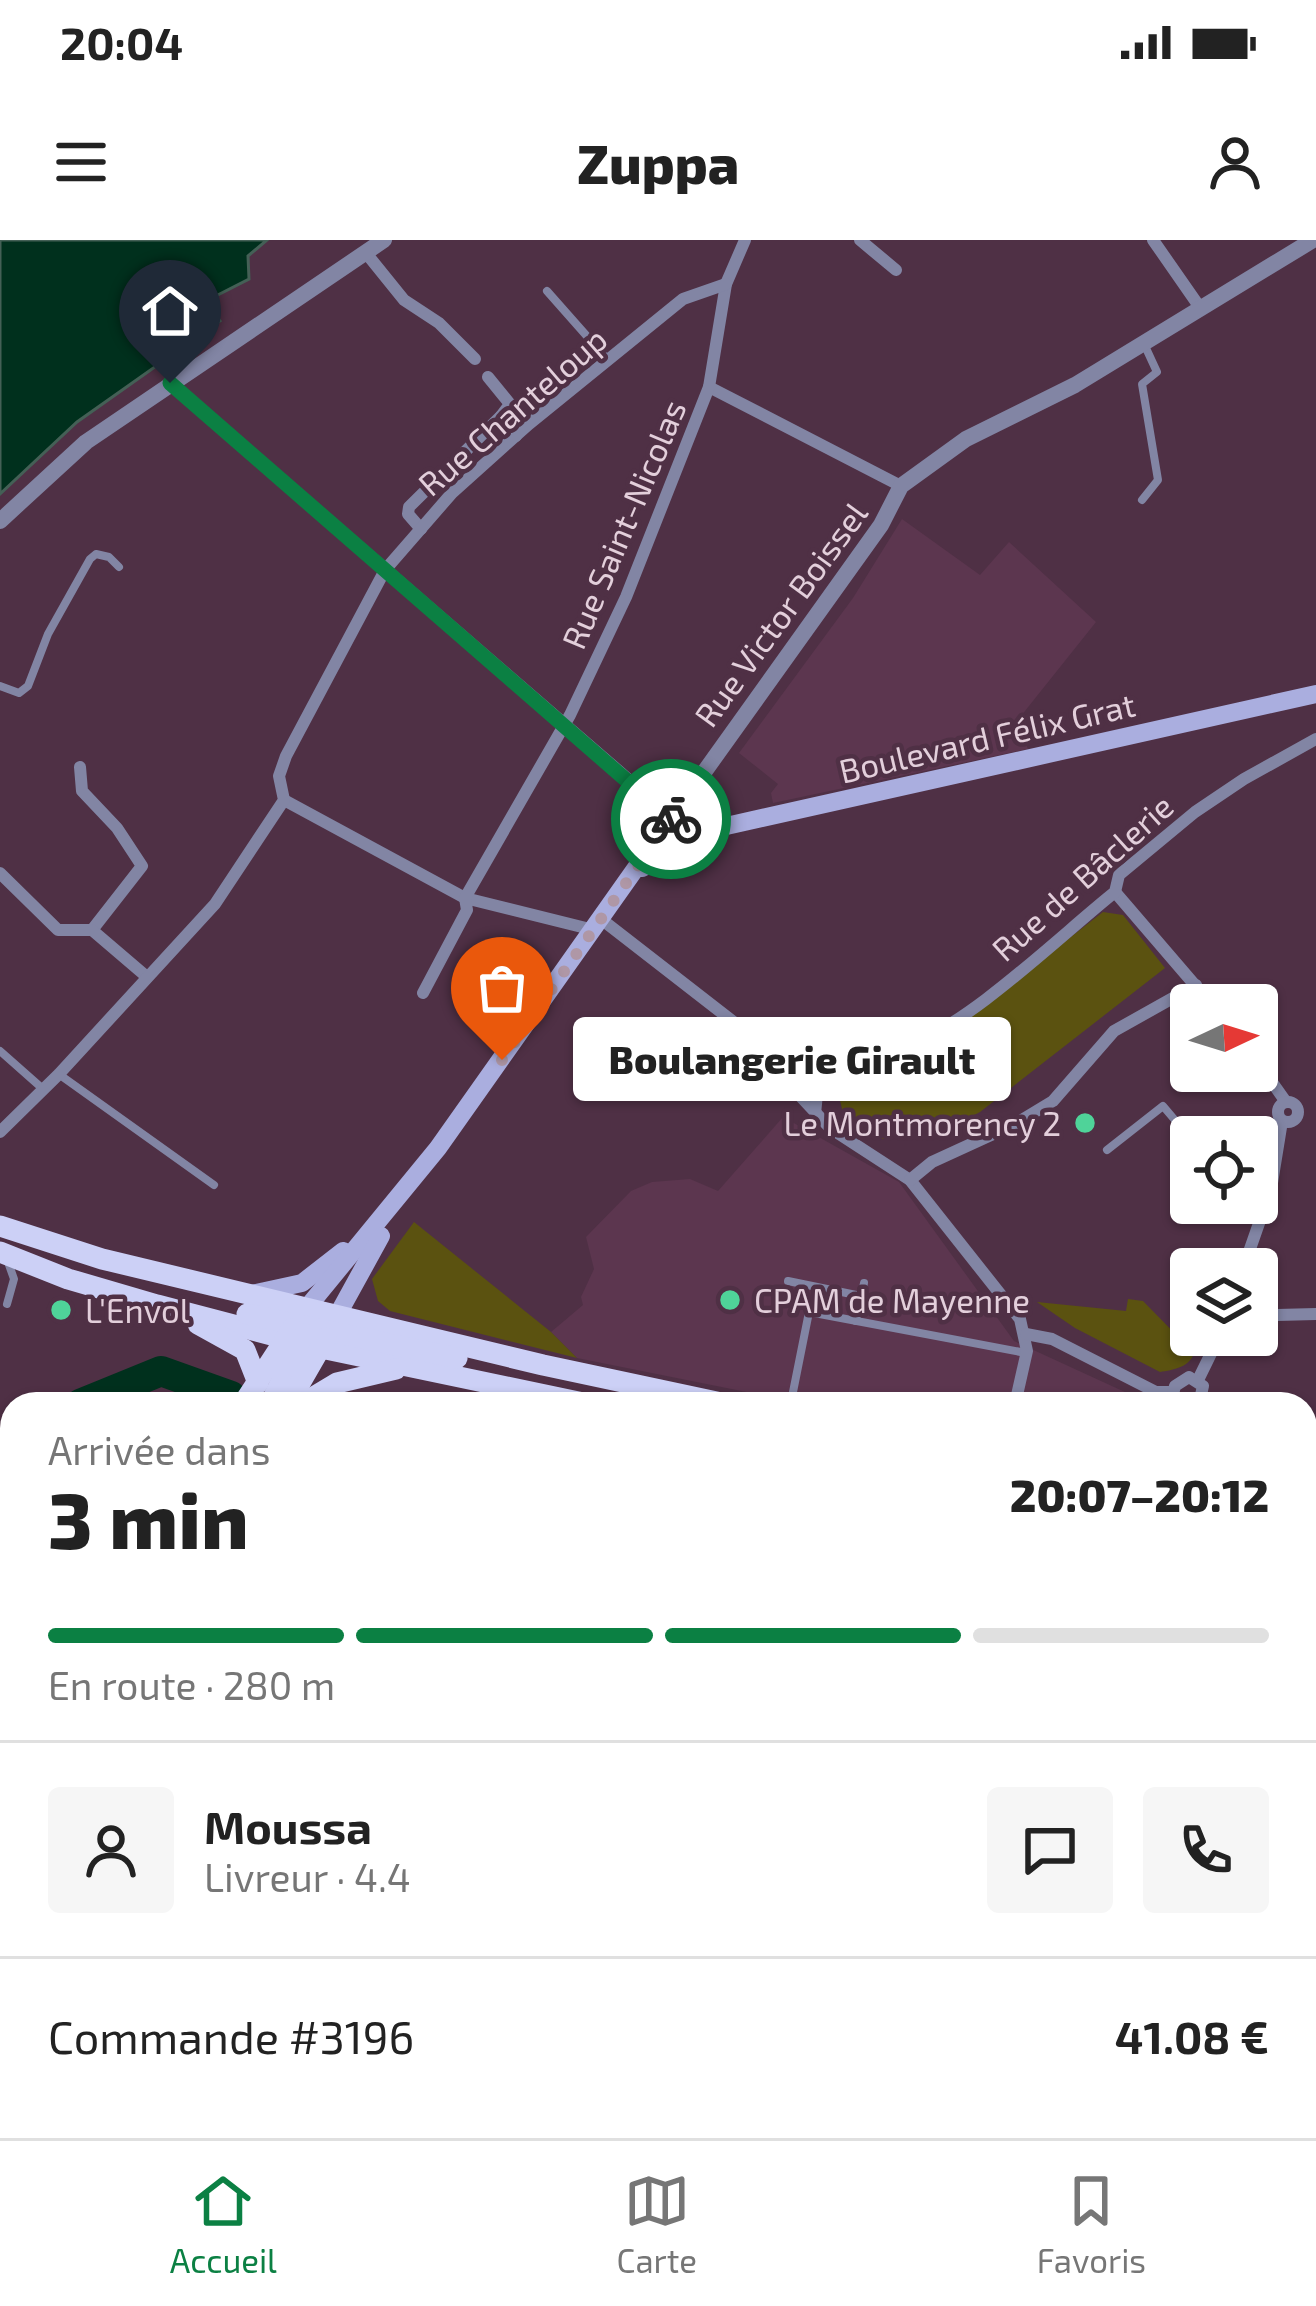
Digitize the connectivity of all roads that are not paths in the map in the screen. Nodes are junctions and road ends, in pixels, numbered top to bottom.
1 (384, 240) edge
2 (746, 240) edge
3 (860, 240) edge
4 (1153, 240) edge
5 (1313, 240) edge
6 (365, 253) junction
7 (896, 271) dead end
8 (726, 284) junction
9 (548, 291) dead end
10 (1201, 309) junction
11 (1145, 344) junction
12 (475, 359) dead end
13 (610, 361) junction
14 (488, 377) dead end
15 (170, 383) junction
16 (709, 387) junction
17 (501, 416) junction
18 (516, 436) junction
19 (453, 463) junction
20 (469, 478) junction
21 (901, 486) junction
22 (1142, 500) dead end
23 (0, 520) edge
24 (421, 529) junction
25 (119, 567) dead end
26 (385, 570) junction
27 (0, 686) edge
28 (1316, 694) edge
29 (564, 724) junction
30 (1316, 740) edge
31 (80, 767) dead end
32 (284, 800) junction
33 (672, 817) junction
34 (713, 829) junction
35 (637, 870) junction
36 (0, 873) edge
37 (1115, 892) junction
38 (465, 898) junction
39 (597, 925) junction
40 (92, 930) junction
41 (147, 977) junction
42 (1195, 984) edge
43 (423, 993) dead end
44 (1170, 1000) edge
45 (0, 1052) edge
46 (780, 1058) junction
47 (829, 1058) junction
48 (820, 1073) junction
49 (59, 1074) junction
50 (790, 1077) junction
51 (43, 1089) junction
52 (1278, 1091) edge
53 (1286, 1102) junction
54 (815, 1115) junction
55 (1298, 1115) junction
56 (1171, 1116) edge
57 (1316, 1120) edge
58 (1282, 1121) junction
59 (0, 1132) edge
60 (1278, 1145) edge
61 (1107, 1150) dead end
62 (424, 1166) junction
63 (910, 1180) junction
64 (214, 1185) dead end
65 (0, 1226) edge
66 (3, 1253) edge
67 (788, 1281) dead end
68 (864, 1282) dead end
69 (248, 1295) junction
70 (861, 1297) junction
71 (7, 1304) dead end
72 (157, 1305) junction
73 (1316, 1314) edge
74 (1278, 1315) edge
75 (856, 1321) junction
76 (311, 1329) junction
77 (1026, 1334) junction
78 (1026, 1353) junction
79 (1210, 1356) edge
80 (407, 1367) junction
81 (1198, 1380) junction
82 (258, 1383) junction
83 (252, 1392) edge
84 (277, 1392) edge
85 (292, 1392) edge
86 (322, 1392) edge
87 (529, 1392) edge
88 (672, 1392) edge
89 (793, 1392) dead end
90 (1018, 1392) edge
91 (1156, 1392) edge
92 (1177, 1392) edge
93 (1204, 1392) edge

1 - 6 street
2 - 8 street, Rue Saint-Nicolas
3 - 7 street
4 - 10 street
5 - 10 street, Rue Victor Boissel
6 - 12 street
6 - 15 street
8 - 13 street, Rue Chanteloup
8 - 16 street, Rue Saint-Nicolas
9 - 13 lane
10 - 11 street, Rue Victor Boissel
11 - 21 street, Rue Victor Boissel
11 - 22 lane
13 - 18 street, Rue Chanteloup
14 - 17 street
15 - 23 street
15 - 26 street
16 - 21 street
16 - 29 street, Rue Saint-Nicolas
17 - 18 street
17 - 19 street
18 - 20 street, Rue Chanteloup
19 - 20 street
19 - 24 street
20 - 24 street, Rue Chanteloup
21 - 33 street, Rue Victor Boissel
24 - 26 street, Rue Chanteloup
25 - 27 lane
26 - 29 street
26 - 32 street, Rue Chanteloup
28 - 34 main road, Boulevard Félix Grat
29 - 33 street
29 - 38 street, Rue Saint-Nicolas
30 - 37 street, Rue de Bâclerie
31 - 40 street
32 - 38 street
32 - 41 street, Rue Chanteloup
33 - 34 main road, Boulevard Félix Grat
33 - 35 main road, Rue Victor Boissel
34 - 35 main road
35 - 39 main road, Rue Victor Boissel
36 - 40 street
37 - 42 street
37 - 47 street, Rue de Bâclerie
38 - 39 street
38 - 43 street, Rue Saint-Nicolas
39 - 46 street
39 - 62 main road, Rue Victor Boissel
40 - 41 street
41 - 49 street, Rue Chanteloup
44 - 63 street
45 - 51 lane
46 - 47 street, Rue de Bâclerie
46 - 50 street
47 - 48 street
48 - 50 street
48 - 54 street
49 - 51 street, Rue Chanteloup
49 - 64 lane
50 - 54 street
51 - 59 street, Rue Chanteloup
52 - 53 street
53 - 55 street
53 - 58 street
54 - 63 street
55 - 57 street
55 - 58 street
56 - 61 lane
58 - 60 street
62 - 69 main road
62 - 76 main road, Rue Victor Boissel
62 - 76 main road, Rue Victor Boissel
63 - 77 street
65 - 69 main road
66 - 71 lane
66 - 72 main road
67 - 70 lane
68 - 70 lane
69 - 76 main road
70 - 75 lane
72 - 76 main road
72 - 82 main road
73 - 74 street
75 - 78 lane
75 - 89 lane
76 - 80 main road
76 - 82 main road
76 - 84 main road
76 - 85 main road
76 - 88 main road
77 - 78 street
77 - 91 street
78 - 90 street
79 - 81 street
80 - 86 main road
80 - 87 main road
81 - 92 street
81 - 93 street
82 - 83 main road

